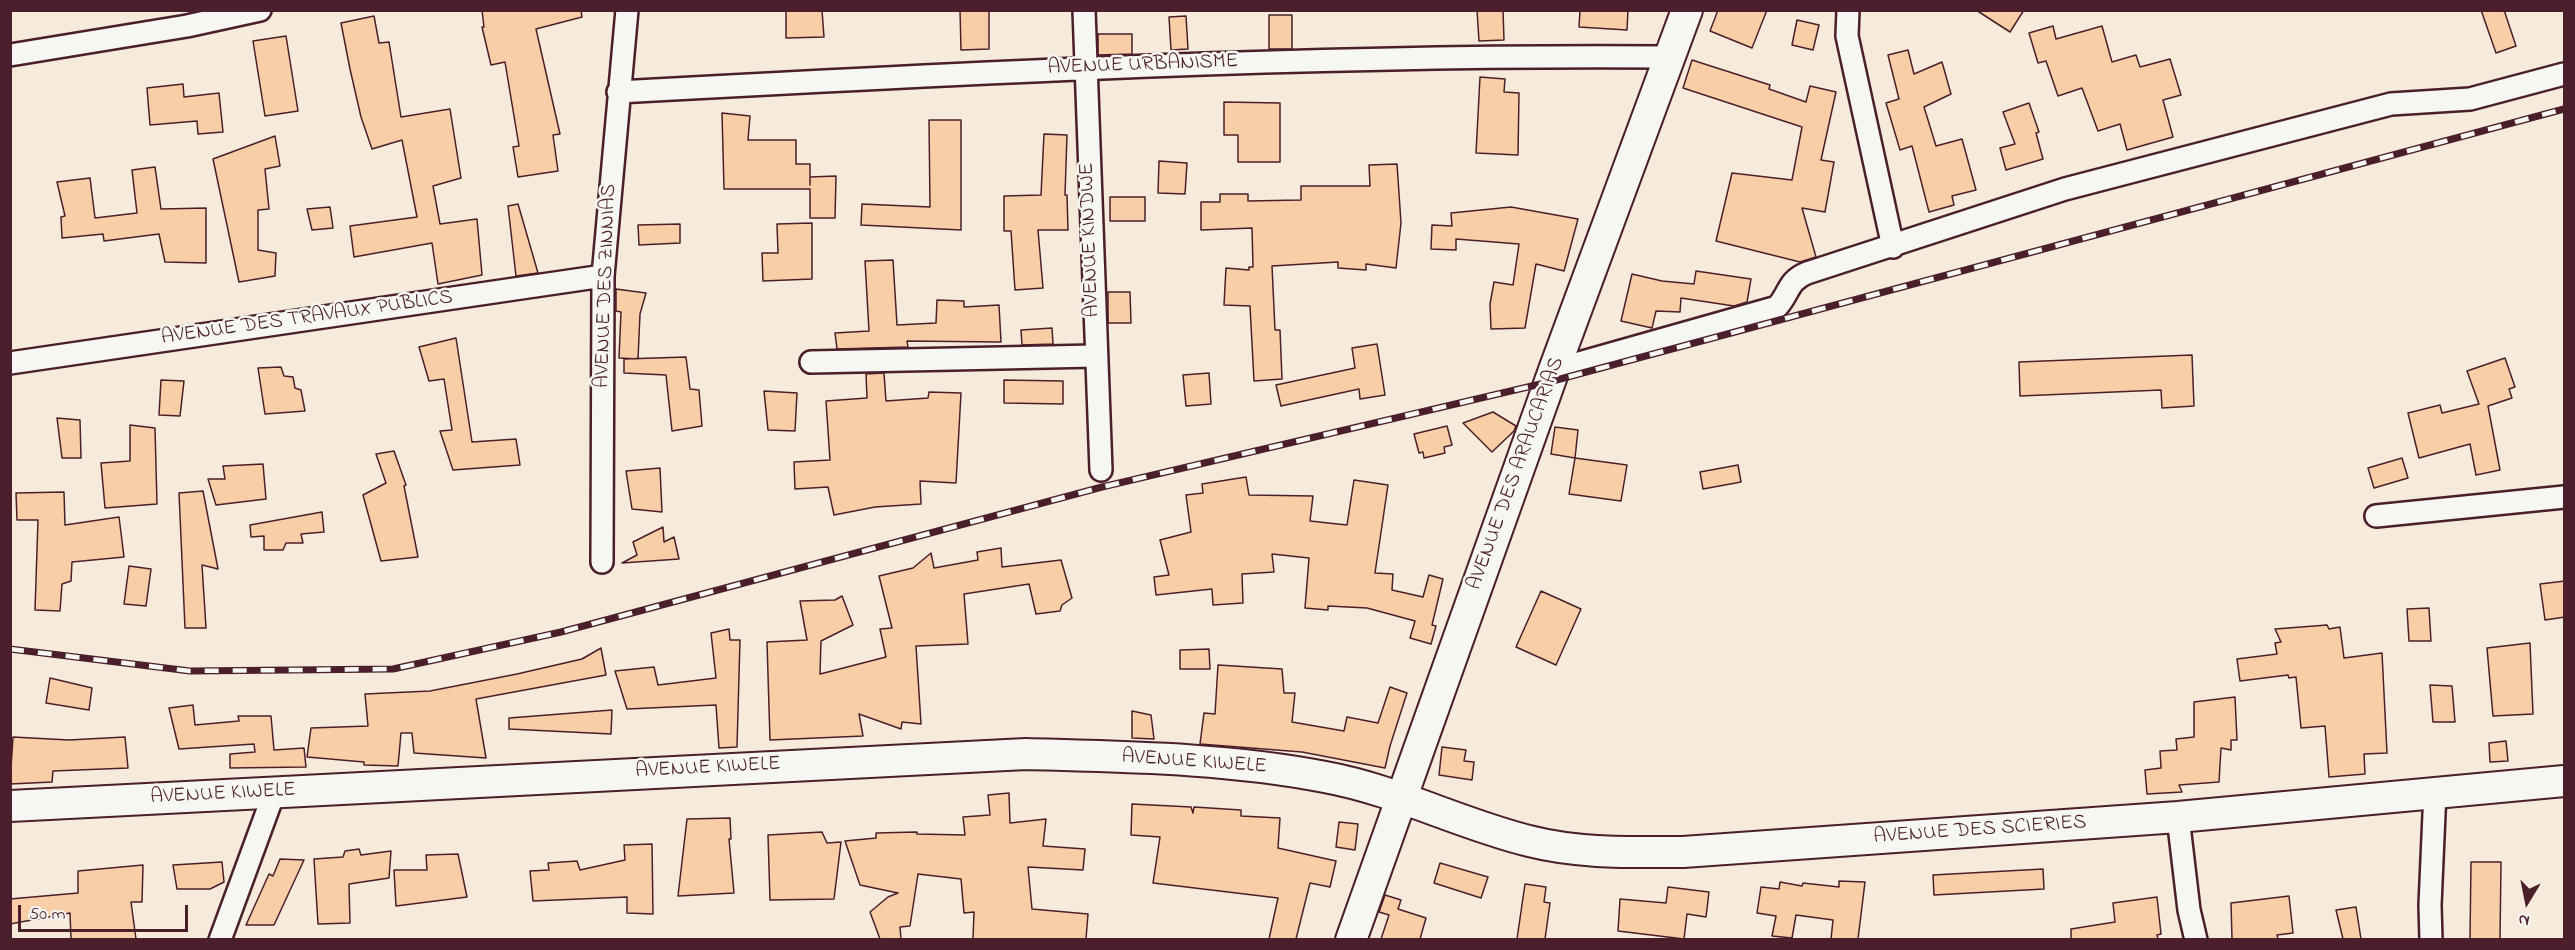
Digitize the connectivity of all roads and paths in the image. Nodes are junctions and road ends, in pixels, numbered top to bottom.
1 (260, 10) edge
2 (627, 10) edge
3 (1084, 10) edge
4 (1687, 10) edge
5 (1848, 10) edge
6 (10, 55) edge
7 (1670, 57) junction
8 (1085, 67) junction
9 (2565, 74) edge
10 (618, 92) junction
11 (1893, 247) junction
12 (603, 276) junction
13 (1095, 356) junction
14 (811, 362) dead end
15 (10, 363) edge
16 (1554, 370) junction
17 (1101, 470) dead end
18 (2565, 497) edge
19 (2376, 516) dead end
20 (602, 562) dead end
21 (2565, 781) edge
22 (2435, 791) junction
23 (274, 793) junction
24 (1403, 796) junction
25 (10, 806) edge
26 (2178, 817) junction
27 (220, 939) edge
28 (1351, 939) edge
29 (2196, 939) edge
30 (2431, 939) edge

1 - 6 street
2 - 10 street, AVENUE DES ZINNIAS
3 - 8 street, AVENUE KINDWE
4 - 7 street, AVENUE DES ARAUCARIAS
5 - 11 street
7 - 8 street, AVENUE URBANISME
7 - 16 street, AVENUE DES ARAUCARIAS
8 - 10 street, AVENUE URBANISME
8 - 13 street, AVENUE KINDWE
9 - 11 street
10 - 12 street, AVENUE DES ZINNIAS
11 - 16 street
12 - 15 street, AVENUE DES TRAVAUX PUBLICS
12 - 20 street, AVENUE DES ZINNIAS
13 - 14 street
13 - 17 street, AVENUE KINDWE
16 - 24 street, AVENUE DES ARAUCARIAS
18 - 19 street
21 - 22 street, AVENUE DES SCIERIES
22 - 26 street, AVENUE DES SCIERIES
22 - 30 street
23 - 24 street, AVENUE KIWELE
23 - 25 street, AVENUE KIWELE
23 - 27 street
24 - 26 street, AVENUE DES SCIERIES
24 - 28 street, AVENUE DES ARAUCARIAS
26 - 29 street

